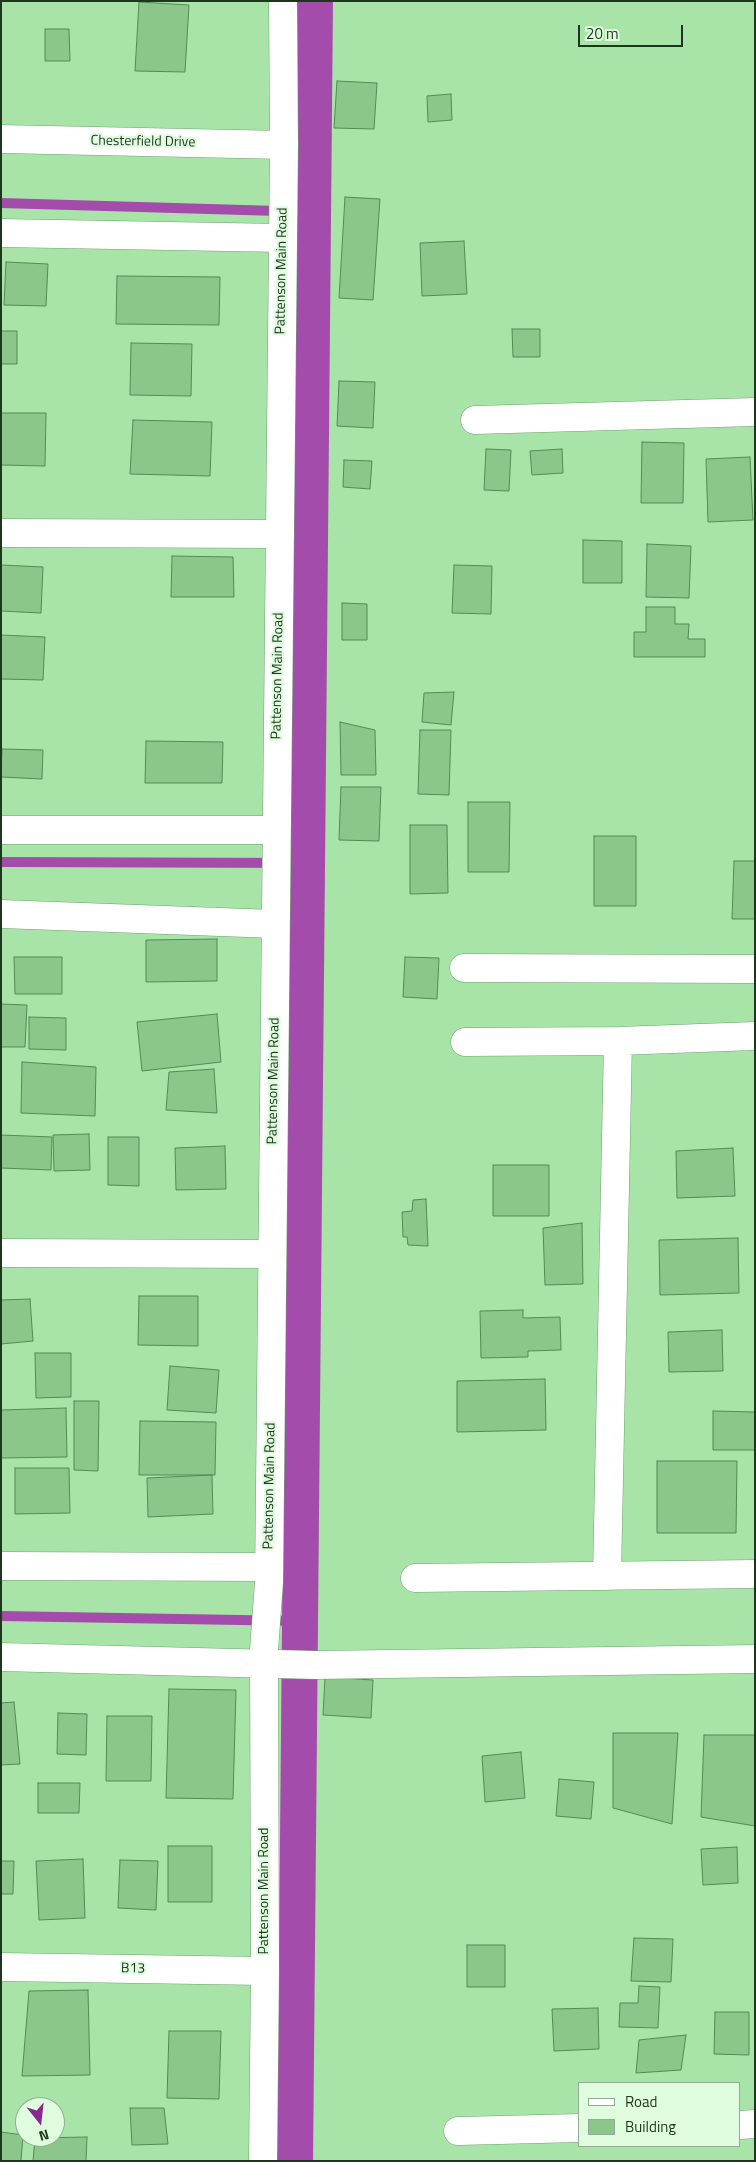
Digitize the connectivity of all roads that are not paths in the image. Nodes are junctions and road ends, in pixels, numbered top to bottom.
1 (284, 1) edge
2 (1, 139) edge
3 (284, 144) junction
4 (1, 232) edge
5 (282, 238) junction
6 (755, 412) edge
7 (475, 420) dead end
8 (1, 532) edge
9 (280, 534) junction
10 (1, 830) edge
11 (276, 838) junction
12 (1, 914) edge
13 (275, 917) junction
14 (464, 968) dead end
15 (755, 969) edge
16 (755, 1036) edge
17 (618, 1041) junction
18 (465, 1042) dead end
19 (1, 1253) edge
20 (272, 1254) junction
21 (1, 1566) edge
22 (755, 1574) edge
23 (606, 1576) junction
24 (415, 1578) dead end
25 (269, 1579) junction
26 (1, 1658) edge
27 (755, 1658) edge
28 (266, 1660) junction
29 (1, 1967) edge
30 (265, 1971) junction
31 (741, 2124) edge
32 (755, 2124) edge
33 (578, 2128) edge
34 (458, 2131) dead end
35 (263, 2161) edge

1 - 3 street, Pattenson Main Road
2 - 3 street, Chesterfield Drive
3 - 5 street, Pattenson Main Road
4 - 5 street
5 - 9 street, Pattenson Main Road
6 - 7 street
8 - 9 street
9 - 11 street, Pattenson Main Road
10 - 11 street
11 - 13 street, Pattenson Main Road
12 - 13 street
13 - 20 street, Pattenson Main Road
14 - 15 street
16 - 17 street
17 - 18 street
17 - 23 street
19 - 20 street
20 - 25 street, Pattenson Main Road
21 - 25 street
22 - 23 street
23 - 24 street
25 - 28 street, Pattenson Main Road
26 - 28 street
27 - 28 street
28 - 30 street, Pattenson Main Road
29 - 30 street, B13
30 - 35 street, Pattenson Main Road
31 - 32 street
33 - 34 street

